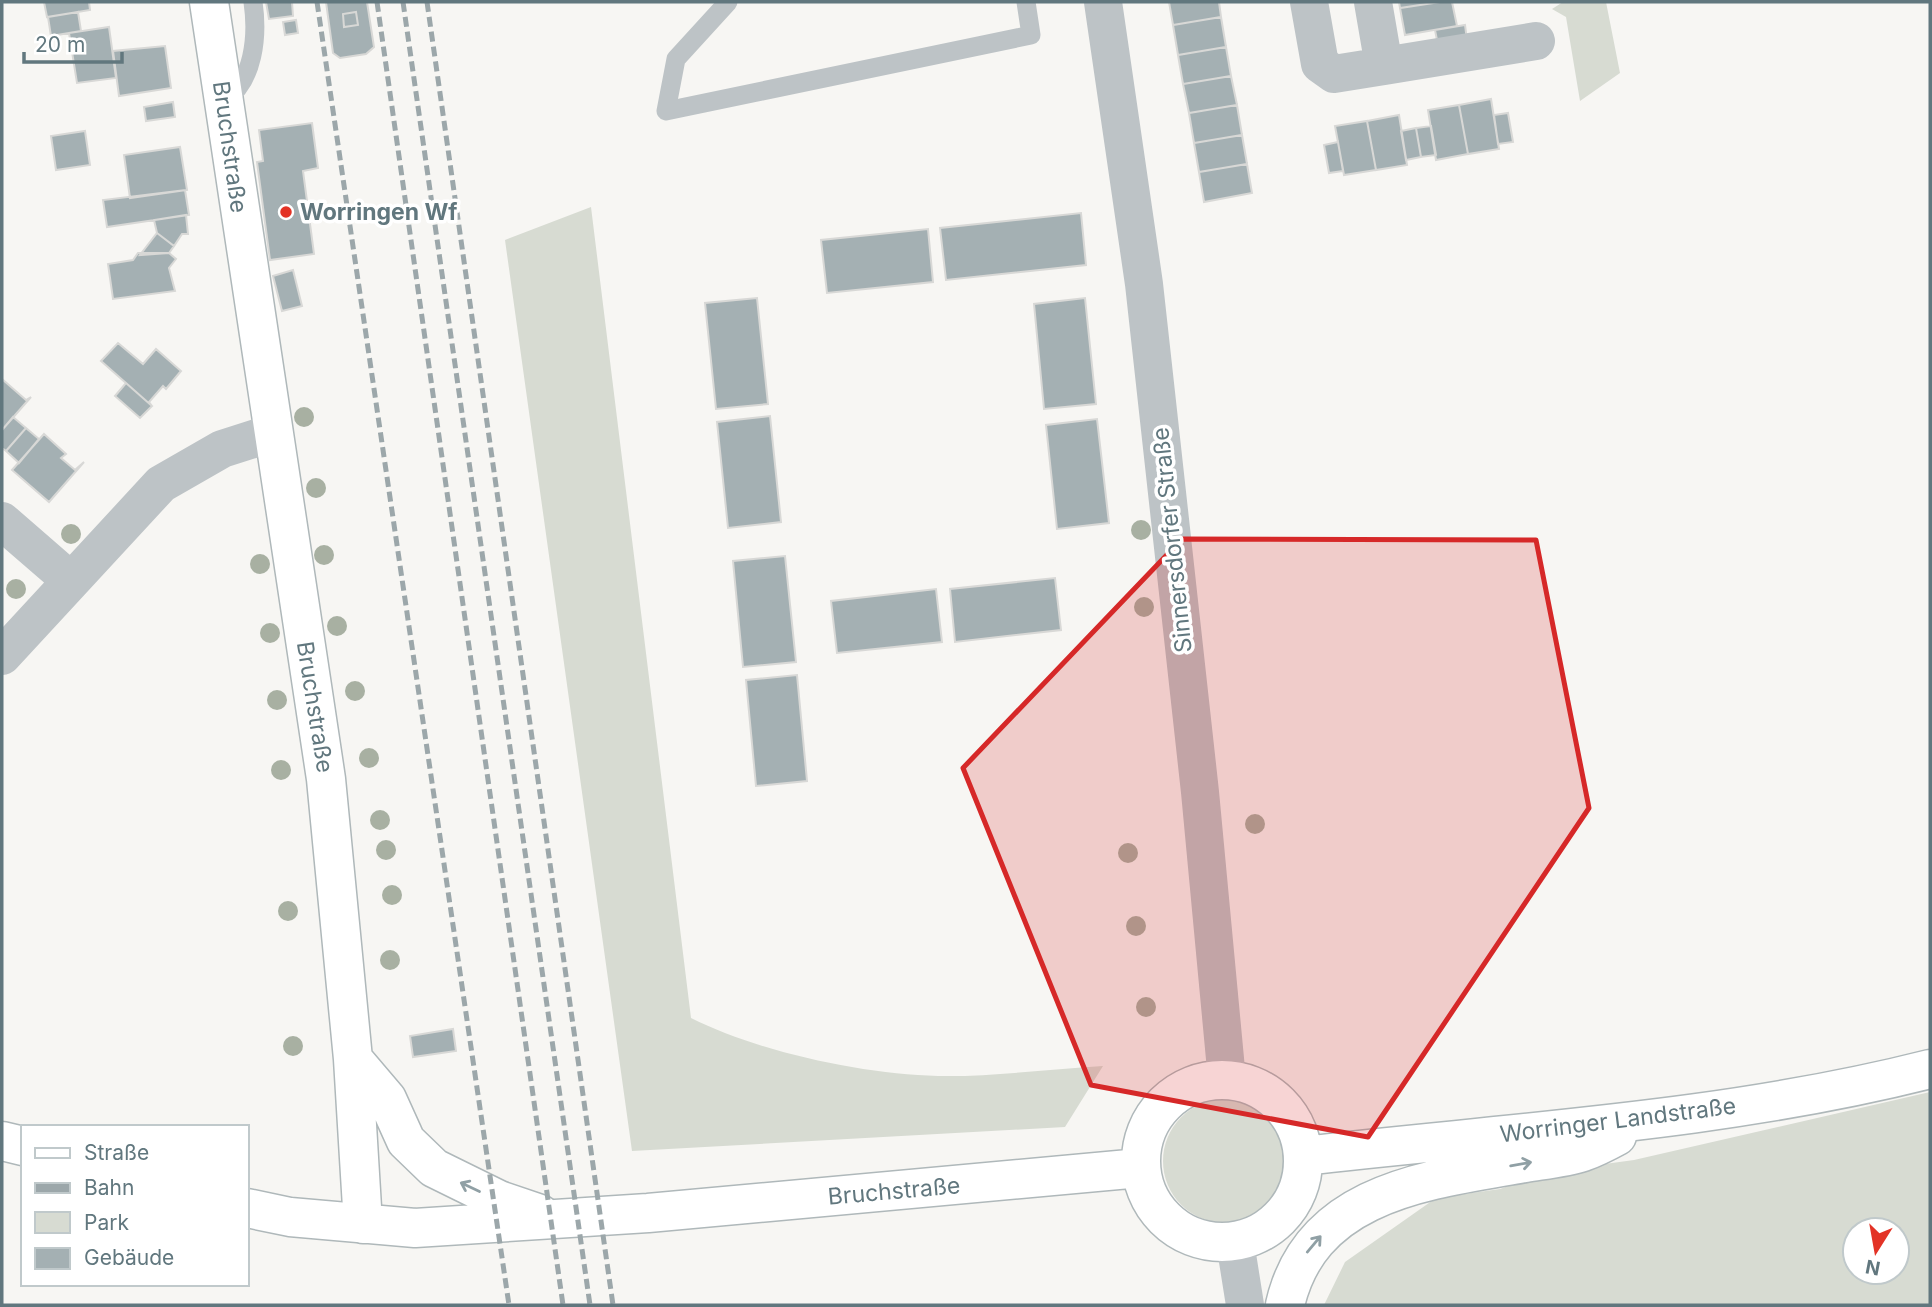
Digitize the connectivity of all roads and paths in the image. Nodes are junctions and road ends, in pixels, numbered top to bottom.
1 (209, 2) edge
2 (253, 2) edge
3 (728, 2) edge
4 (1026, 2) edge
5 (1103, 2) edge
6 (1309, 2) edge
7 (1373, 2) edge
8 (1536, 41) dead end
9 (1384, 66) junction
10 (223, 102) junction
11 (272, 433) junction
12 (2, 521) edge
13 (70, 580) junction
14 (2, 656) edge
15 (353, 1059) junction
16 (1930, 1069) edge
17 (1227, 1080) junction
18 (1654, 1119) junction
19 (2, 1141) edge
20 (21, 1146) edge
21 (1303, 1156) junction
22 (1140, 1168) junction
23 (248, 1208) edge
24 (556, 1220) junction
25 (363, 1224) junction
26 (1235, 1242) junction
27 (1245, 1305) edge
28 (1285, 1305) edge

1 - 10 main road, Bruchstraße
2 - 10 lane
3 - 4 lane
5 - 17 street, Sinnersdorfer Straße
6 - 9 street
7 - 9 street
8 - 9 street
10 - 11 main road, Bruchstraße
11 - 13 street
11 - 15 main road, Bruchstraße
12 - 13 street
13 - 14 street
24 -> 15 main road
15 - 25 main road, Bruchstraße
16 - 18 main road, Worringer Landstraße
17 - 21 main road
17 - 22 main road
18 - 21 main road, Worringer Landstraße
28 -> 18 main road
19 - 20 main road
21 - 26 main road
22 - 24 main road, Bruchstraße
22 - 26 main road
23 - 25 main road
24 - 25 main road
26 - 27 street

